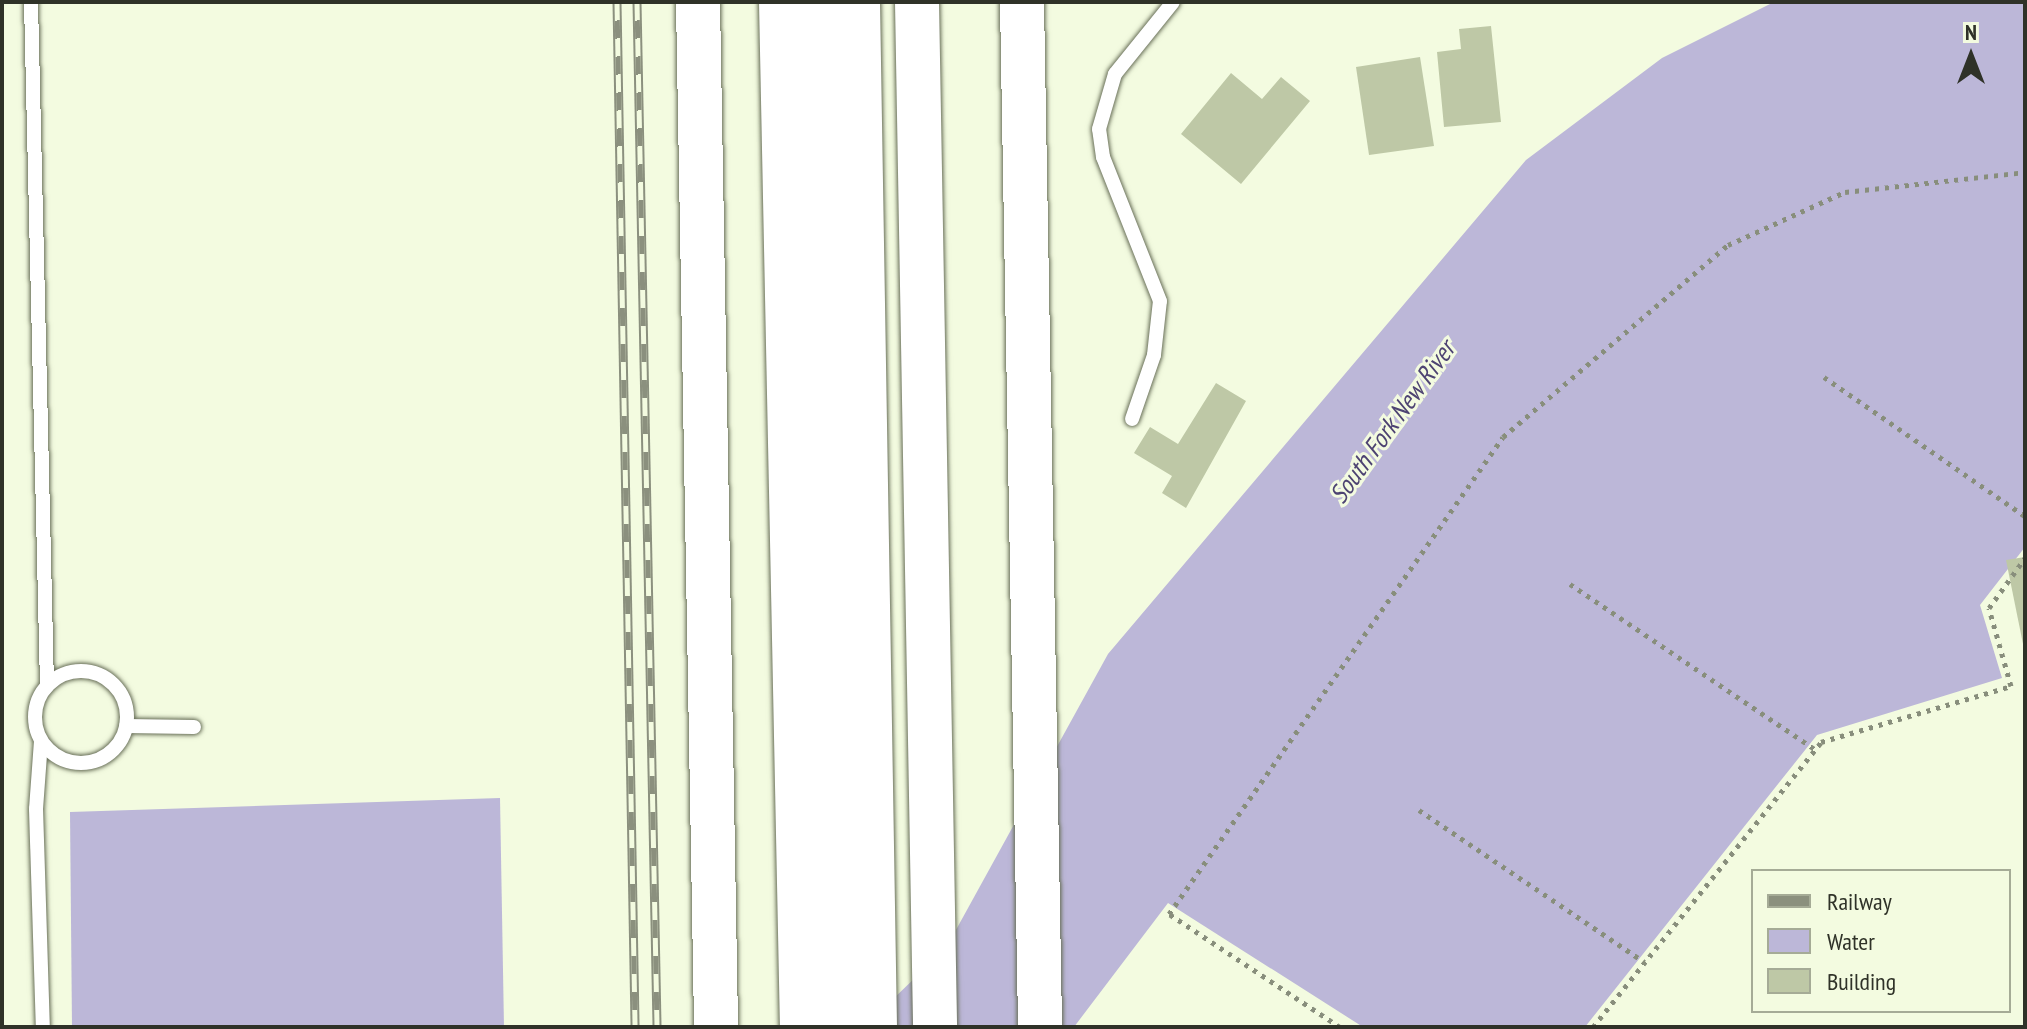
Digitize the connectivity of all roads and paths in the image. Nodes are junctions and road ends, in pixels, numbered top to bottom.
1 (31, 2) edge
2 (698, 2) edge
3 (781, 2) edge
4 (817, 2) edge
5 (858, 2) edge
6 (917, 2) edge
7 (1022, 2) edge
8 (1173, 2) edge
9 (2025, 172) edge
10 (1824, 377) dead end
11 (1132, 419) dead end
12 (2025, 516) edge
13 (2025, 558) edge
14 (1570, 584) dead end
15 (47, 686) junction
16 (126, 726) junction
17 (194, 727) dead end
18 (41, 741) junction
19 (1815, 749) junction
20 (1419, 810) dead end
21 (1644, 962) junction
22 (43, 1027) edge
23 (716, 1027) edge
24 (802, 1027) edge
25 (835, 1027) edge
26 (875, 1027) edge
27 (935, 1027) edge
28 (1040, 1027) edge
29 (1340, 1027) edge
30 (1593, 1027) edge

1 - 15 lane
2 - 23 highway
3 - 24 highway
4 - 25 highway
5 - 26 highway
6 - 27 highway
7 - 28 highway
8 - 11 lane
9 - 29 path
10 - 12 path
13 - 19 path
14 - 19 path
15 - 16 lane
15 - 18 lane
16 - 17 lane
16 - 18 lane
18 - 22 lane
19 - 21 path
20 - 21 path
21 - 30 path

